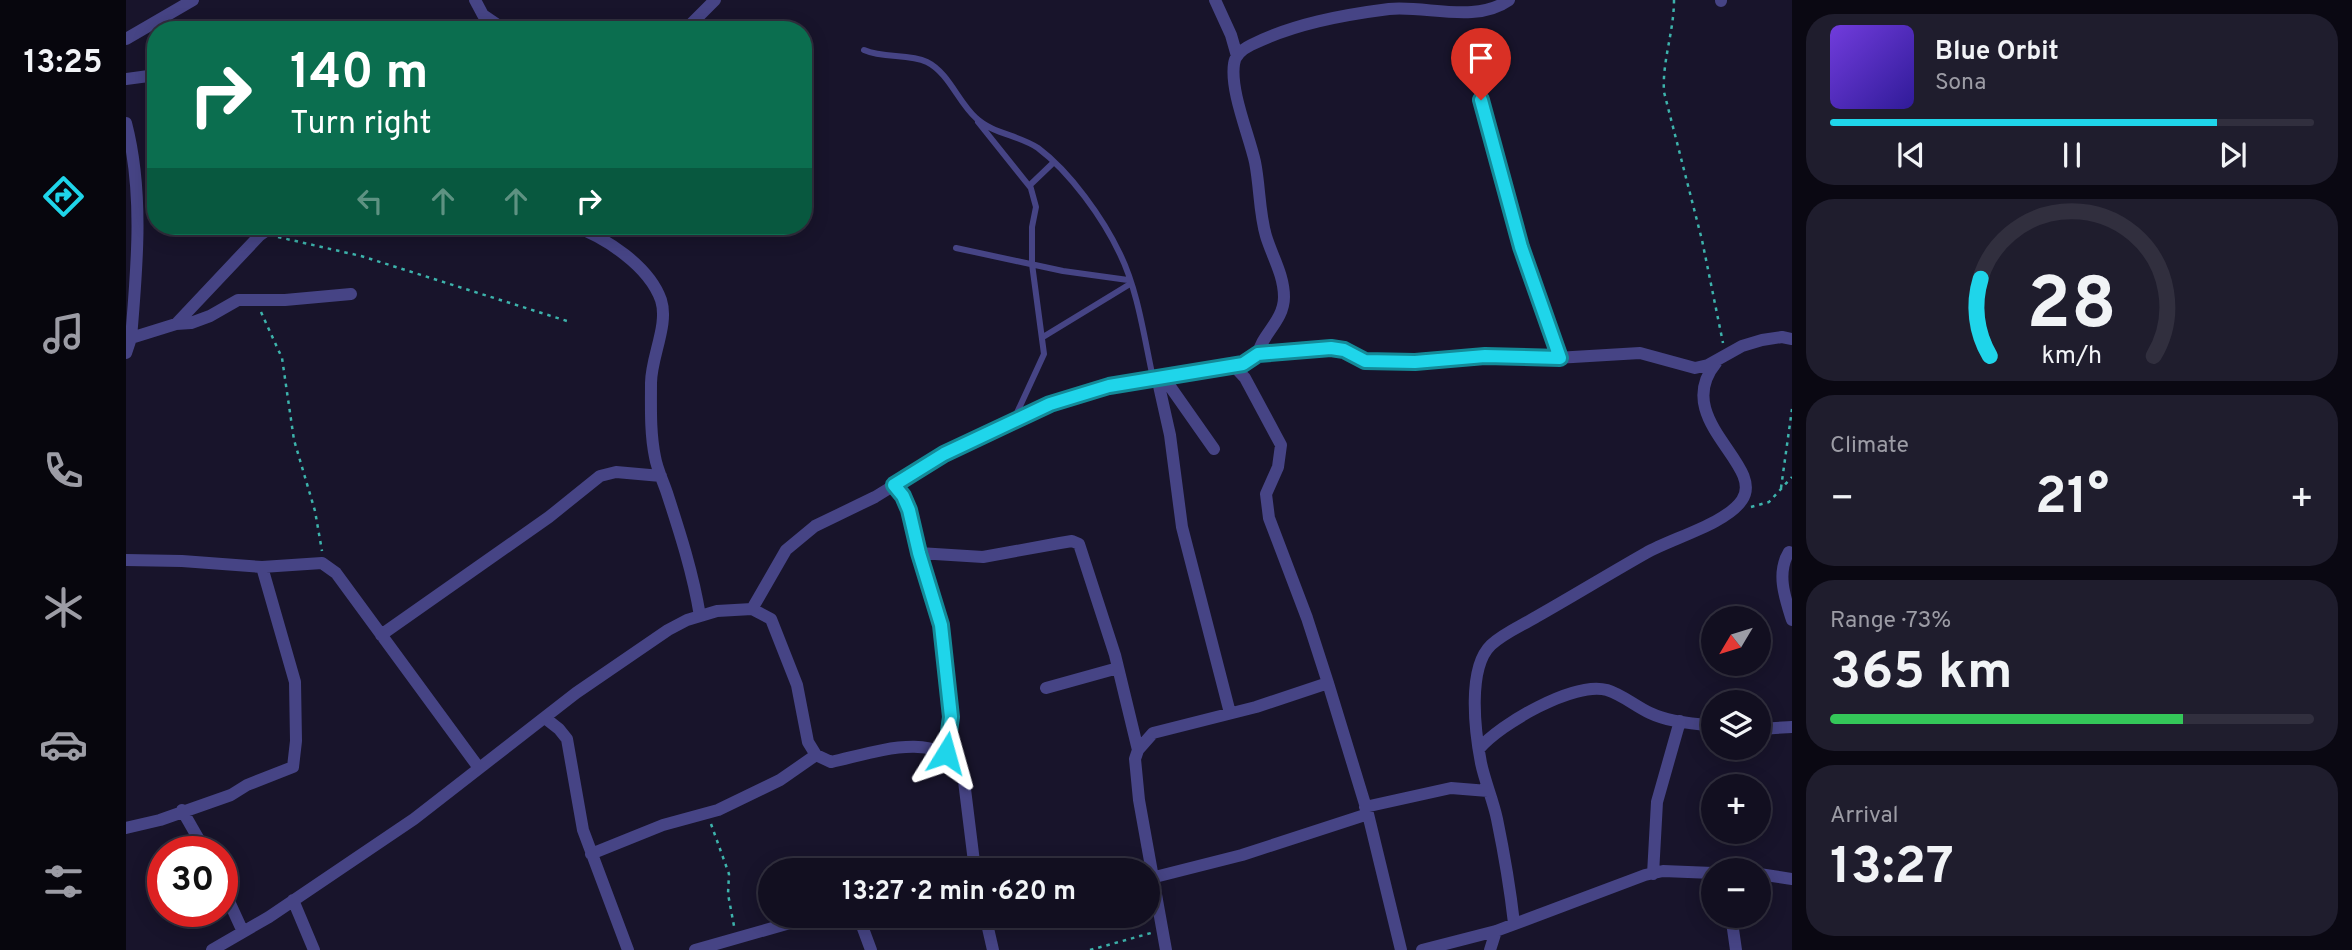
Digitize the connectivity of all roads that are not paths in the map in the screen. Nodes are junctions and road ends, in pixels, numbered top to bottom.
1 (193, 0) edge
2 (475, 0) edge
3 (715, 0) edge
4 (1215, 0) edge
5 (1509, 0) edge
6 (157, 21) edge
7 (492, 21) edge
8 (694, 21) edge
9 (147, 27) edge
10 (126, 39) edge
11 (864, 50) dead end
12 (1237, 56) junction
13 (147, 76) edge
14 (126, 79) edge
15 (1476, 82) dead end
16 (977, 119) junction
17 (126, 123) edge
18 (1054, 162) junction
19 (1031, 189) junction
20 (262, 235) edge
21 (592, 235) edge
22 (956, 247) dead end
23 (1032, 264) junction
24 (1129, 282) junction
25 (351, 294) dead end
26 (176, 324) junction
27 (1043, 337) junction
28 (1789, 337) edge
29 (131, 338) junction
30 (126, 353) edge
31 (1258, 354) junction
32 (1560, 358) junction
33 (1722, 358) junction
34 (1233, 365) junction
35 (1157, 377) junction
36 (1014, 419) junction
37 (1214, 449) dead end
38 (661, 476) junction
39 (894, 485) junction
40 (1789, 552) dead end
41 (919, 553) junction
42 (126, 560) edge
43 (262, 567) junction
44 (752, 609) junction
45 (700, 615) junction
46 (1792, 620) edge
47 (381, 635) junction
48 (1118, 668) junction
49 (1328, 683) junction
50 (1046, 688) dead end
51 (1230, 713) junction
52 (545, 718) junction
53 (1680, 721) junction
54 (1701, 724) edge
55 (1792, 727) edge
56 (1771, 728) edge
57 (1479, 749) junction
58 (1138, 750) junction
59 (946, 753) junction
60 (816, 755) junction
61 (479, 768) junction
62 (1488, 791) junction
63 (183, 810) junction
64 (1367, 811) junction
65 (126, 828) edge
66 (197, 836) edge
67 (591, 854) junction
68 (974, 858) edge
69 (1149, 858) edge
70 (1701, 873) edge
71 (1653, 874) junction
72 (1160, 876) edge
73 (1771, 876) edge
74 (1792, 879) edge
75 (293, 901) junction
76 (238, 921) edge
77 (1514, 923) junction
78 (1160, 924) edge
79 (774, 928) edge
80 (863, 928) edge
81 (988, 928) edge
82 (1732, 928) edge
83 (1496, 931) junction
84 (243, 932) junction
85 (212, 950) edge
86 (314, 950) edge
87 (628, 950) edge
88 (695, 950) edge
89 (871, 950) edge
90 (993, 950) edge
91 (1166, 950) edge
92 (1401, 950) edge
93 (1422, 950) edge
94 (1490, 950) edge
95 (1735, 950) edge

1 - 6 street
2 - 7 street
3 - 8 street
4 - 12 street
5 - 12 street
9 - 10 street
11 - 16 lane
12 - 31 street
13 - 14 street
15 - 32 lane
16 - 18 lane
16 - 19 lane
17 - 29 street
18 - 19 lane
18 - 24 lane
19 - 23 lane
20 - 26 street
21 - 38 street
22 - 23 lane
23 - 24 lane
23 - 27 lane
24 - 27 lane
24 - 35 lane
25 - 26 street
26 - 29 street
27 - 36 lane
28 - 33 street
29 - 30 street
31 - 32 street
31 - 34 street
32 - 33 street
33 - 57 street
34 - 35 street
34 - 49 street
35 - 36 street
35 - 37 street
35 - 51 street
36 - 39 street
38 - 45 street
38 - 47 street
39 - 41 street
39 - 44 street
40 - 46 street
41 - 48 street
41 - 59 street
42 - 43 street
43 - 47 street
43 - 63 street
44 - 45 street
44 - 60 street
45 - 52 street
47 - 61 street
48 - 50 street
48 - 58 street
49 - 51 street
49 - 64 street
51 - 58 street
52 - 61 street
52 - 67 street
53 - 54 street
53 - 57 street
53 - 71 street
55 - 56 street
57 - 62 street
58 - 69 street
59 - 60 street
59 - 68 street
60 - 67 street
61 - 75 street
62 - 64 street
62 - 77 street
63 - 65 street
63 - 66 street
64 - 72 street
64 - 92 street
67 - 87 street
70 - 71 street
71 - 77 street
73 - 74 street
75 - 84 street
75 - 86 street
76 - 84 street
77 - 83 street
78 - 91 street
79 - 88 street
80 - 89 street
81 - 90 street
82 - 95 street
83 - 93 street
83 - 94 street
84 - 85 street

